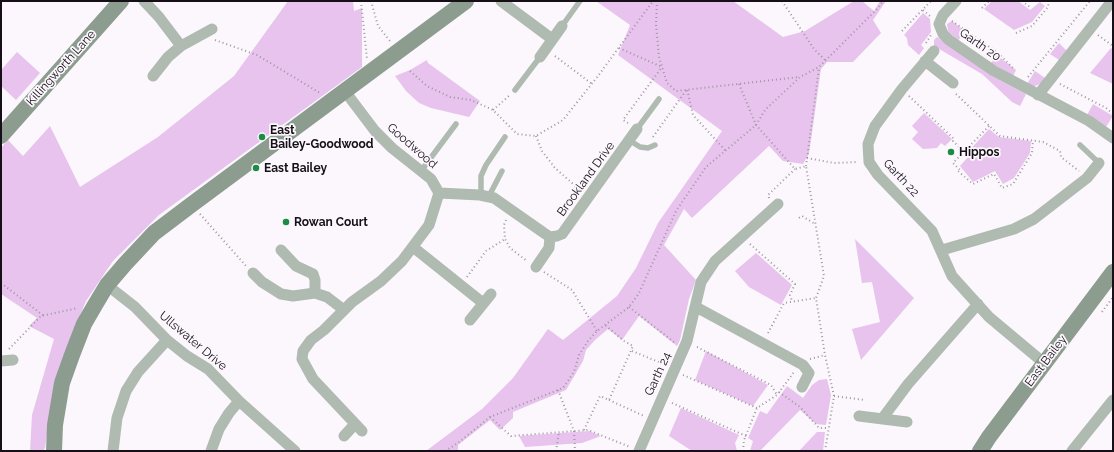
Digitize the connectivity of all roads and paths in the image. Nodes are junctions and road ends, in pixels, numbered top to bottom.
1 (121, 1) edge
2 (144, 1) edge
3 (361, 1) edge
4 (371, 1) edge
5 (466, 1) edge
6 (501, 1) edge
7 (580, 1) edge
8 (653, 1) edge
9 (657, 1) edge
10 (782, 1) edge
11 (883, 1) edge
12 (931, 1) edge
13 (956, 1) edge
14 (988, 1) edge
15 (1022, 1) edge
16 (1049, 1) edge
17 (1090, 1) edge
18 (1112, 1) edge
19 (982, 8) dead end
20 (1031, 8) dead end
21 (941, 19) junction
22 (562, 26) joint
23 (212, 29) dead end
24 (1090, 30) junction
25 (902, 31) dead end
26 (1016, 33) dead end
27 (201, 35) junction
28 (552, 39) junction
29 (390, 41) dead end
30 (181, 46) junction
31 (1113, 46) edge
32 (618, 48) junction
33 (934, 51) joint
34 (542, 53) junction
35 (826, 60) junction
36 (925, 61) junction
37 (662, 67) junction
38 (819, 68) junction
39 (410, 70) dead end
40 (368, 72) junction
41 (153, 76) dead end
42 (800, 77) junction
43 (1050, 79) junction
44 (953, 83) joint
45 (1023, 83) junction
46 (592, 84) junction
47 (739, 84) junction
48 (687, 89) junction
49 (902, 89) junction
50 (344, 90) junction
51 (515, 90) joint
52 (1038, 95) junction
53 (659, 99) dead end
54 (331, 100) junction
55 (493, 110) junction
56 (1113, 114) edge
57 (456, 124) dead end
58 (756, 125) junction
59 (989, 126) junction
60 (636, 129) junction
61 (1, 136) edge
62 (536, 136) junction
63 (505, 138) dead end
64 (1113, 138) edge
65 (629, 140) junction
66 (1034, 140) junction
67 (655, 145) dead end
68 (1080, 145) dead end
69 (645, 148) junction
70 (725, 150) junction
71 (964, 152) junction
72 (807, 158) junction
73 (869, 162) junction
74 (1099, 163) joint
75 (806, 166) junction
76 (421, 171) junction
77 (502, 171) dead end
78 (1087, 178) junction
79 (439, 193) junction
80 (485, 196) junction
81 (588, 198) junction
82 (778, 204) dead end
83 (191, 205) junction
84 (799, 218) dead end
85 (815, 224) junction
86 (550, 237) junction
87 (742, 237) junction
88 (505, 239) dead end
89 (413, 247) junction
90 (281, 250) dead end
91 (942, 250) junction
92 (536, 267) dead end
93 (1113, 272) edge
94 (253, 273) joint
95 (1, 283) edge
96 (108, 285) junction
97 (461, 285) junction
98 (315, 293) junction
99 (816, 298) junction
100 (792, 302) junction
101 (978, 304) junction
102 (95, 305) junction
103 (629, 306) junction
104 (696, 307) junction
105 (344, 310) junction
106 (44, 316) junction
107 (470, 320) dead end
108 (605, 325) junction
109 (168, 340) junction
110 (763, 343) junction
111 (685, 346) junction
112 (631, 350) junction
113 (825, 355) junction
114 (7, 358) edge
115 (1044, 363) junction
116 (803, 365) junction
117 (674, 370) junction
118 (802, 387) dead end
119 (558, 390) junction
120 (779, 392) junction
121 (777, 395) junction
122 (834, 396) junction
123 (662, 398) junction
124 (609, 400) junction
125 (865, 400) dead end
126 (1113, 400) edge
127 (240, 401) junction
128 (757, 408) junction
129 (859, 416) dead end
130 (490, 417) junction
131 (882, 419) junction
132 (652, 420) junction
133 (906, 422) dead end
134 (828, 428) junction
135 (584, 430) junction
136 (574, 431) junction
137 (559, 432) junction
138 (344, 436) dead end
139 (746, 436) junction
140 (54, 451) edge
141 (113, 451) edge
142 (211, 451) edge
143 (295, 451) edge
144 (445, 451) edge
145 (556, 451) edge
146 (575, 451) edge
147 (639, 451) edge
148 (743, 451) edge
149 (825, 451) edge
150 (980, 451) edge
151 (1072, 451) edge

1 - 61 street, Killingworth Lane
2 - 30 street
3 - 40 path
4 - 29 path
5 - 40 street
6 - 28 street
7 - 22 lane
8 - 32 path
9 - 37 path
10 - 35 path
11 - 35 path
12 - 25 path
13 - 21 street
14 - 19 path
15 - 20 path
16 - 26 path
17 - 45 path
18 - 24 street
21 - 33 path
21 - 45 path
21 - 45 street, Garth 20
22 - 28 street
23 - 27 street
24 - 31 path
24 - 43 street
27 - 30 street
27 - 54 path
28 - 34 street
30 - 41 street
32 - 37 path
32 - 46 path
33 - 36 street, Garth 22
34 - 46 path
34 - 51 lane
35 - 38 path
36 - 44 street
36 - 49 street, Garth 22
37 - 48 path
37 - 60 path
38 - 42 path
38 - 72 path
39 - 55 path
40 - 50 street
42 - 47 path
42 - 58 path
43 - 52 street
43 - 56 path
44 - 59 path
45 - 52 street, Garth 20
46 - 62 path
47 - 48 path
47 - 58 path
48 - 69 path
48 - 70 path
49 - 71 path
49 - 73 street, Garth 22
50 - 54 street
50 - 76 street, Goodwood
51 - 55 path
52 - 64 street, Garth 20
53 - 60 lane
54 - 83 street
55 - 62 path
57 - 76 lane
58 - 70 path
58 - 75 path
59 - 66 path
59 - 71 path
60 - 65 street, Brookland Drive
62 - 81 path
63 - 80 lane
65 - 69 lane
65 - 81 street, Brookland Drive
66 - 71 path
66 - 78 path
67 - 69 lane
68 - 74 lane
70 - 103 path
72 - 73 path
72 - 75 path
73 - 91 street, Garth 22
74 - 78 street
75 - 85 path
76 - 79 street, Goodwood
77 - 80 lane
78 - 91 street
79 - 80 street
79 - 89 street
80 - 86 street
81 - 86 street, Brookland Drive
82 - 87 street, Garth 24
83 - 94 path
83 - 96 street
84 - 85 path
85 - 99 path
86 - 92 street
87 - 100 path
87 - 104 street, Garth 24
88 - 97 path
89 - 97 street
89 - 105 street
90 - 98 street
91 - 101 street, Garth 22
93 - 115 street, East Bailey
94 - 98 street
95 - 106 path
96 - 102 street
96 - 109 street, Ullswater Drive
97 - 107 street
98 - 105 street
99 - 100 path
99 - 113 path
100 - 110 path
101 - 115 street, Garth 22
101 - 131 street
102 - 106 path
102 - 140 street
103 - 108 path
103 - 111 path
104 - 110 street
104 - 111 street, Garth 24
105 - 138 street
106 - 114 path
108 - 112 path
108 - 119 path
109 - 127 street, Ullswater Drive
109 - 141 street
110 - 116 street
111 - 117 street, Garth 24
111 - 121 path
112 - 117 path
112 - 124 path
113 - 116 path
113 - 122 path
115 - 150 street, East Bailey
116 - 118 street
116 - 120 path
117 - 123 street, Garth 24
117 - 128 path
119 - 130 path
119 - 136 path
120 - 121 path
120 - 134 path
121 - 128 path
122 - 125 path
122 - 134 path
123 - 132 street, Garth 24
123 - 139 path
124 - 132 path
124 - 135 path
126 - 151 street
127 - 142 street
127 - 143 street, Ullswater Drive
128 - 139 path
129 - 131 street
130 - 137 path
130 - 144 path
131 - 133 street
132 - 147 street, Garth 24
134 - 149 path
135 - 136 path
135 - 147 path
136 - 137 path
136 - 146 path
137 - 145 path
139 - 148 path

